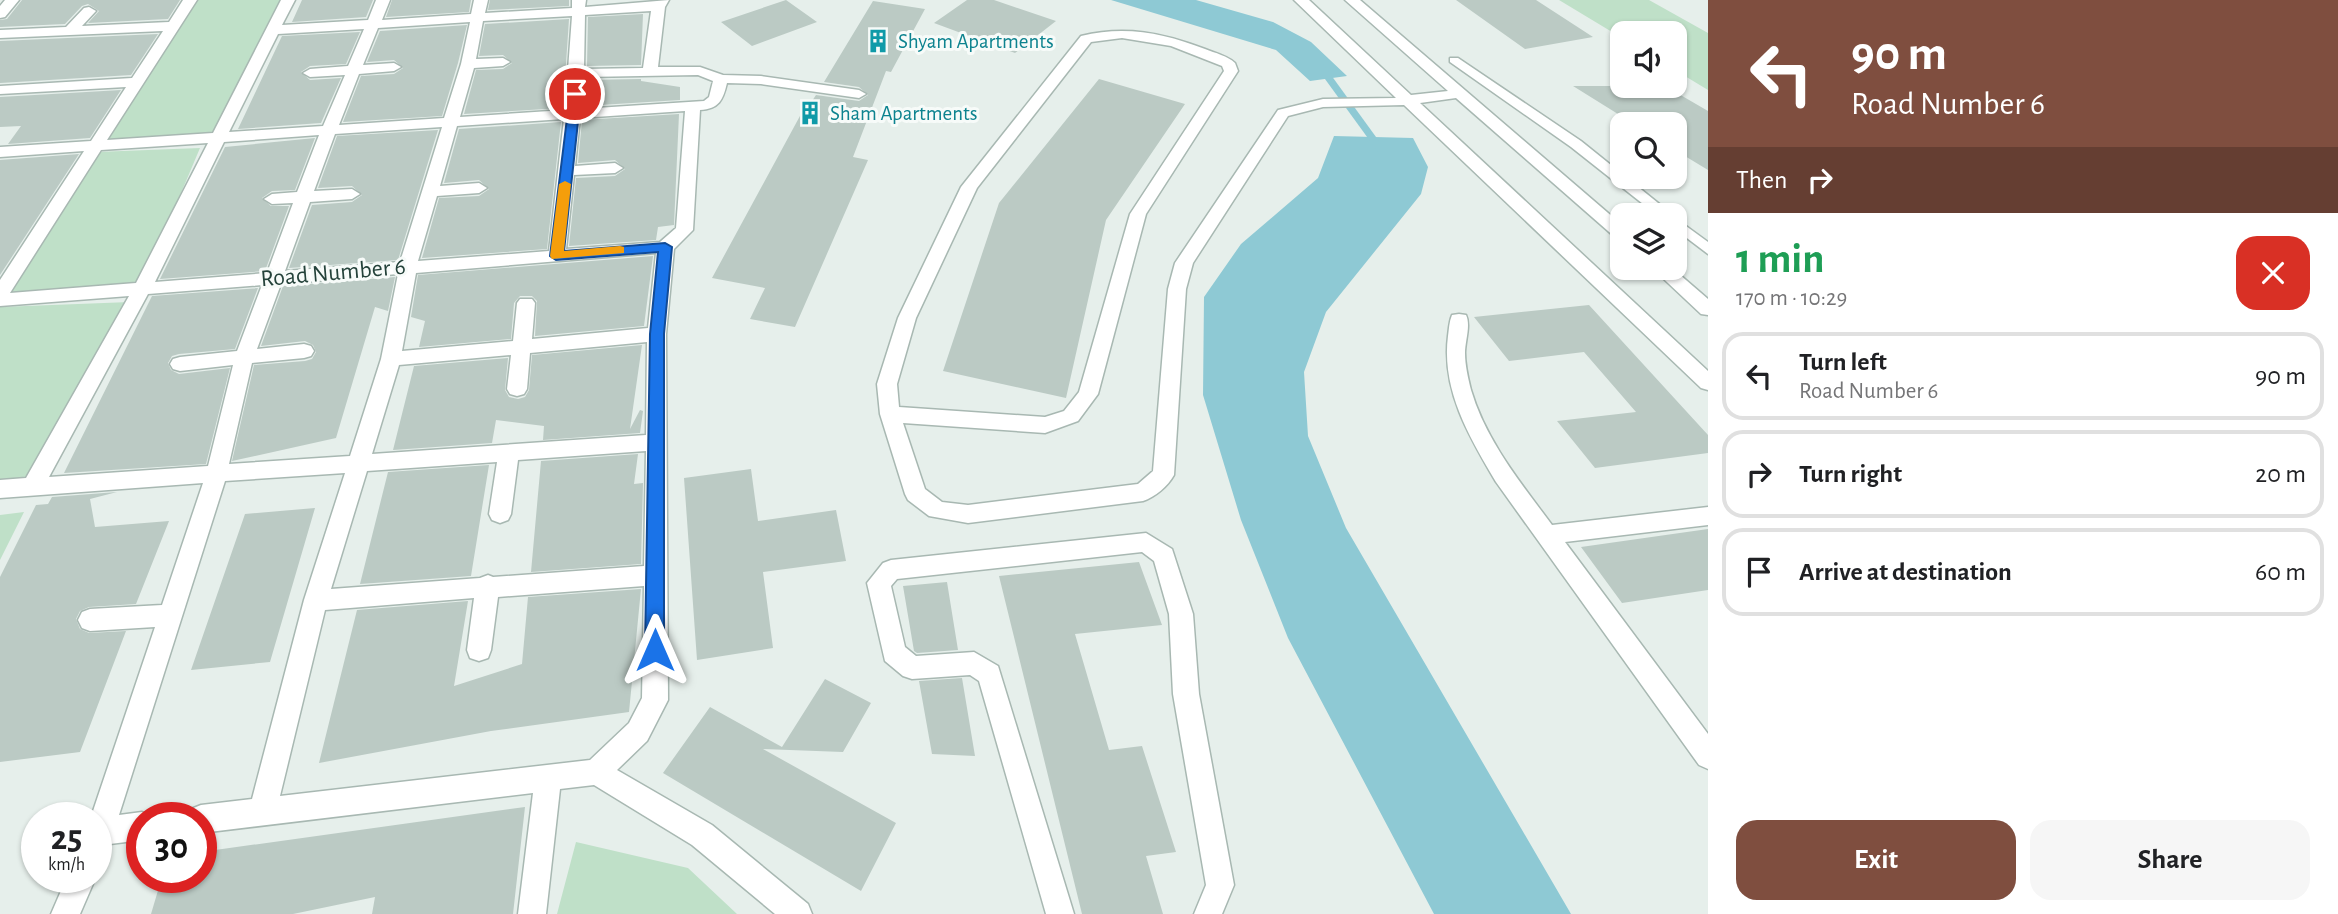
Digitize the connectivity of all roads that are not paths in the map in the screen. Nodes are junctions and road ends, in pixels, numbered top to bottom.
1 (12, 0) edge
2 (190, 0) edge
3 (288, 0) edge
4 (383, 0) edge
5 (1301, 0) edge
6 (1352, 0) edge
7 (660, 4) edge
8 (578, 6) edge
9 (479, 9) edge
10 (89, 10) dead end
11 (0, 14) edge
12 (374, 24) junction
13 (174, 26) junction
14 (71, 30) junction
15 (274, 30) junction
16 (0, 34) edge
17 (1454, 60) dead end
18 (503, 62) dead end
19 (468, 64) junction
20 (394, 67) dead end
21 (355, 70) junction
22 (650, 72) junction
23 (310, 73) dead end
24 (578, 73) junction
25 (721, 79) junction
26 (137, 82) junction
27 (0, 90) edge
28 (1462, 93) junction
29 (859, 94) dead end
30 (1402, 101) junction
31 (693, 106) junction
32 (573, 115) junction
33 (450, 122) junction
34 (328, 132) junction
35 (219, 138) junction
36 (93, 146) junction
37 (0, 152) edge
38 (615, 168) dead end
39 (566, 171) junction
40 (478, 188) dead end
41 (429, 192) junction
42 (352, 194) dead end
43 (303, 198) junction
44 (272, 199) dead end
45 (1651, 203) edge
46 (1610, 223) edge
47 (1687, 231) edge
48 (665, 247) junction
49 (1708, 248) edge
50 (556, 256) junction
51 (408, 266) junction
52 (273, 278) junction
53 (1675, 280) edge
54 (142, 289) junction
55 (0, 294) edge
56 (0, 300) edge
57 (526, 303) dead end
58 (1708, 309) edge
59 (1459, 320) dead end
60 (657, 334) junction
61 (522, 347) junction
62 (304, 351) dead end
63 (244, 358) junction
64 (391, 359) junction
65 (180, 364) dead end
66 (1708, 383) edge
67 (517, 389) dead end
68 (890, 414) junction
69 (656, 442) junction
70 (509, 453) junction
71 (358, 462) junction
72 (217, 472) junction
73 (32, 487) junction
74 (0, 489) edge
75 (500, 514) dead end
76 (1708, 516) edge
77 (1547, 535) junction
78 (655, 575) junction
79 (488, 585) junction
80 (316, 600) junction
81 (172, 615) junction
82 (90, 620) dead end
83 (479, 650) dead end
84 (1708, 756) edge
85 (596, 772) junction
86 (548, 778) junction
87 (111, 802) edge
88 (262, 812) junction
89 (217, 817) edge
90 (75, 893) edge
91 (65, 914) edge
92 (532, 914) edge
93 (798, 914) edge
94 (1060, 914) edge
95 (1208, 914) edge

1 - 11 street
2 - 13 street
3 - 15 street
4 - 12 street
5 - 30 street
6 - 28 street
7 - 8 street
7 - 22 street
8 - 9 street
8 - 24 street
9 - 12 street
9 - 19 street
10 - 14 street
12 - 15 street
12 - 21 street
13 - 14 street
13 - 26 street
14 - 16 street
15 - 35 street
17 - 45 lane
18 - 19 street
19 - 33 street
20 - 21 street
21 - 23 street
21 - 34 street
22 - 24 street
22 - 25 street
24 - 32 street
25 - 29 street
25 - 31 street
26 - 27 street
26 - 36 street
28 - 30 street
28 - 46 street
30 - 66 street
30 - 68 street
31 - 32 street
31 - 48 street
32 - 33 street
32 - 39 street
33 - 34 street
33 - 41 street
34 - 35 street
34 - 43 street
35 - 36 street
35 - 54 street
36 - 37 street
36 - 55 street
38 - 39 street
39 - 50 street
40 - 41 street
41 - 51 street
42 - 43 street
43 - 44 street
43 - 52 street
47 - 49 lane
48 - 50 street, Road Number 6
48 - 60 street
50 - 51 street, Road Number 6
51 - 52 street, Road Number 6
51 - 64 street
52 - 54 street, Road Number 6
52 - 63 street
53 - 58 street
54 - 56 street, Road Number 6
54 - 73 street
57 - 61 street
59 - 77 street
60 - 61 street
60 - 69 street
61 - 64 street
61 - 67 street
62 - 63 street
63 - 65 street
63 - 72 street
64 - 71 street
68 - 68 street
69 - 70 street
69 - 78 street
70 - 71 street
70 - 75 street
71 - 72 street
71 - 80 street
72 - 73 street
72 - 81 street
73 - 74 street
76 - 77 street
77 - 84 street
78 - 79 street
78 - 85 street
79 - 80 street
79 - 83 street
80 - 88 street
81 - 82 street
81 - 87 street
85 - 86 street
85 - 93 street
86 - 88 street
86 - 92 street
88 - 89 street
90 - 91 street
94 - 95 street

